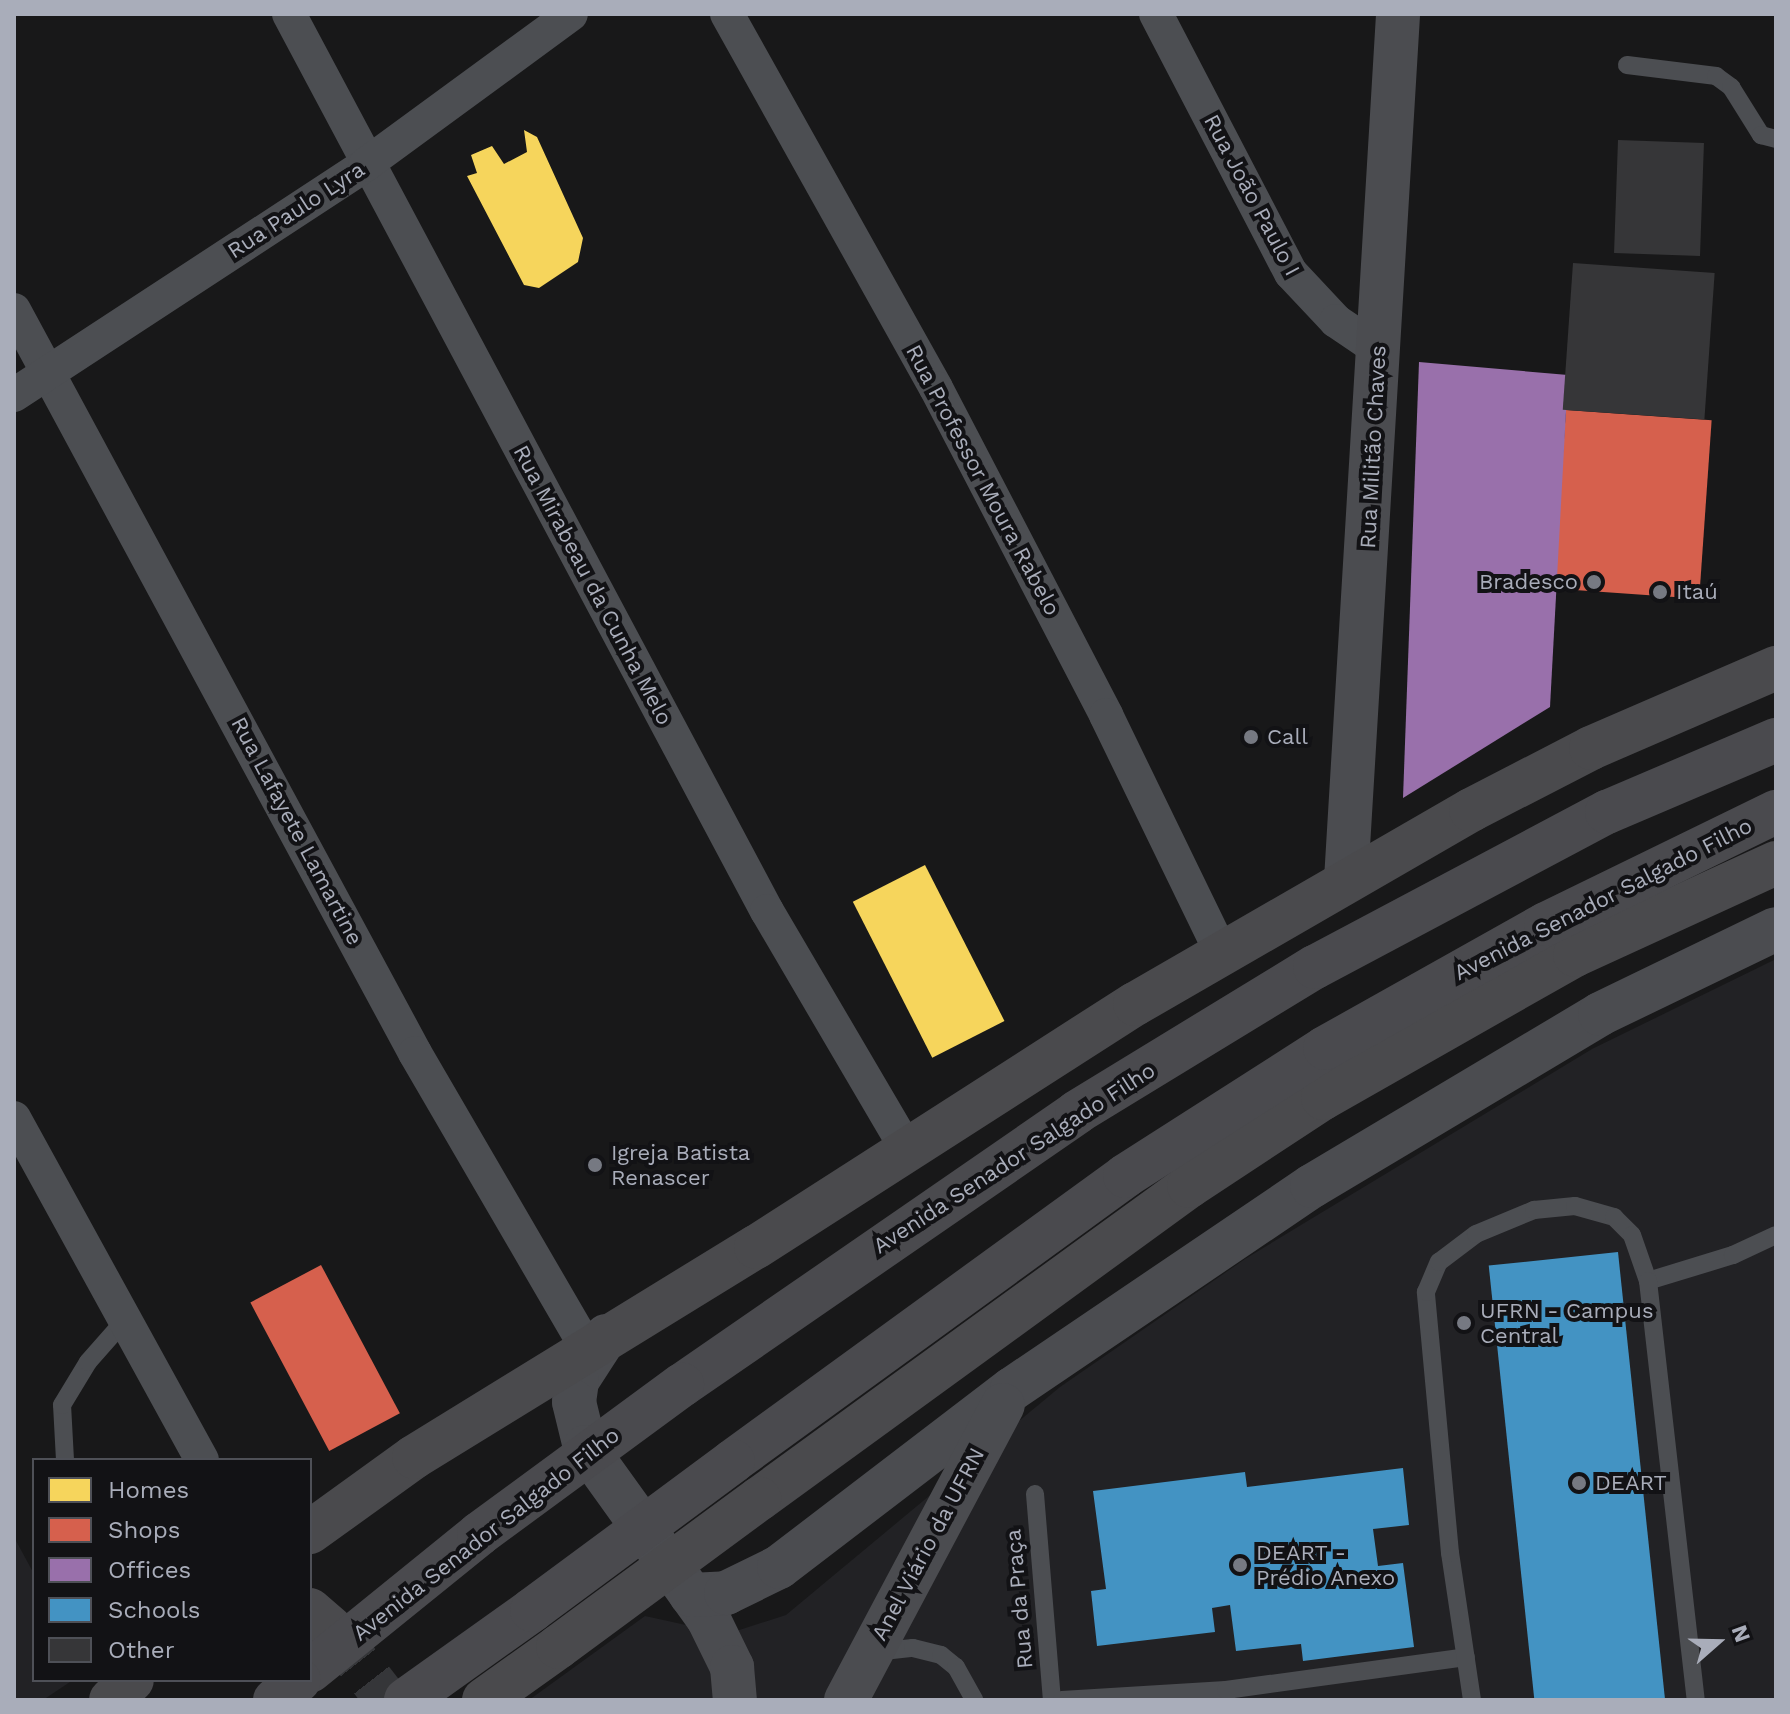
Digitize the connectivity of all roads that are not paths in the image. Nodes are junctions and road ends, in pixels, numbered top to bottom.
1 (289, 14) edge
2 (571, 14) edge
3 (727, 14) edge
4 (1156, 14) edge
5 (1398, 14) edge
6 (1627, 65) dead end
7 (1776, 139) edge
8 (365, 165) junction
9 (14, 310) edge
10 (1379, 350) junction
11 (46, 373) junction
12 (14, 395) edge
13 (1776, 668) edge
14 (1776, 740) edge
15 (1776, 812) edge
16 (1776, 863) edge
17 (1346, 880) junction
18 (1776, 929) edge
19 (1222, 954) junction
20 (14, 1118) edge
21 (907, 1150) junction
22 (1776, 1235) edge
23 (1648, 1281) junction
24 (125, 1320) junction
25 (596, 1342) junction
26 (1012, 1389) junction
27 (65, 1458) edge
28 (201, 1458) edge
29 (1035, 1494) dead end
30 (312, 1531) edge
31 (686, 1590) junction
32 (871, 1653) junction
33 (1466, 1657) junction
34 (312, 1669) edge
35 (130, 1682) edge
36 (297, 1682) edge
37 (111, 1700) edge
38 (275, 1700) edge
39 (406, 1700) edge
40 (484, 1700) edge
41 (735, 1700) edge
42 (846, 1700) edge
43 (974, 1700) edge
44 (1052, 1700) edge
45 (1062, 1700) edge
46 (1472, 1700) edge
47 (1696, 1700) edge

1 - 8 street, Rua Mirabeau da Cunha Melo
2 - 8 street, Rua Paulo Lyra
3 - 19 street, Rua Professor Moura Rabelo
4 - 10 street, Rua João Paulo I
5 - 10 main road, Rua Militão Chaves
6 - 7 lane
8 - 11 street, Rua Paulo Lyra
8 - 21 street, Rua Mirabeau da Cunha Melo
9 - 11 street, Rua Lafayete Lamartine
10 - 17 main road, Rua Militão Chaves
11 - 12 street, Rua Paulo Lyra
11 - 25 street, Rua Lafayete Lamartine
13 - 17 main road
14 - 34 highway, Avenida Senador Salgado Filho, bridge
15 - 39 highway, Avenida Senador Salgado Filho, bridge
16 - 40 main road, Avenida Senador Salgado Filho, bridge
17 - 19 main road
18 - 26 main road
19 - 21 main road
20 - 24 street
21 - 25 main road
22 - 23 lane
23 - 33 lane
23 - 47 lane
24 - 27 lane
24 - 28 street
25 - 30 main road
25 - 31 main road
26 - 31 main road
26 - 32 main road, Anel Viário da UFRN
29 - 44 lane, Rua da Praça
31 - 41 main road
32 - 42 main road, Anel Viário da UFRN
32 - 43 lane
33 - 45 lane
33 - 46 lane
35 - 37 main road
36 - 38 highway

